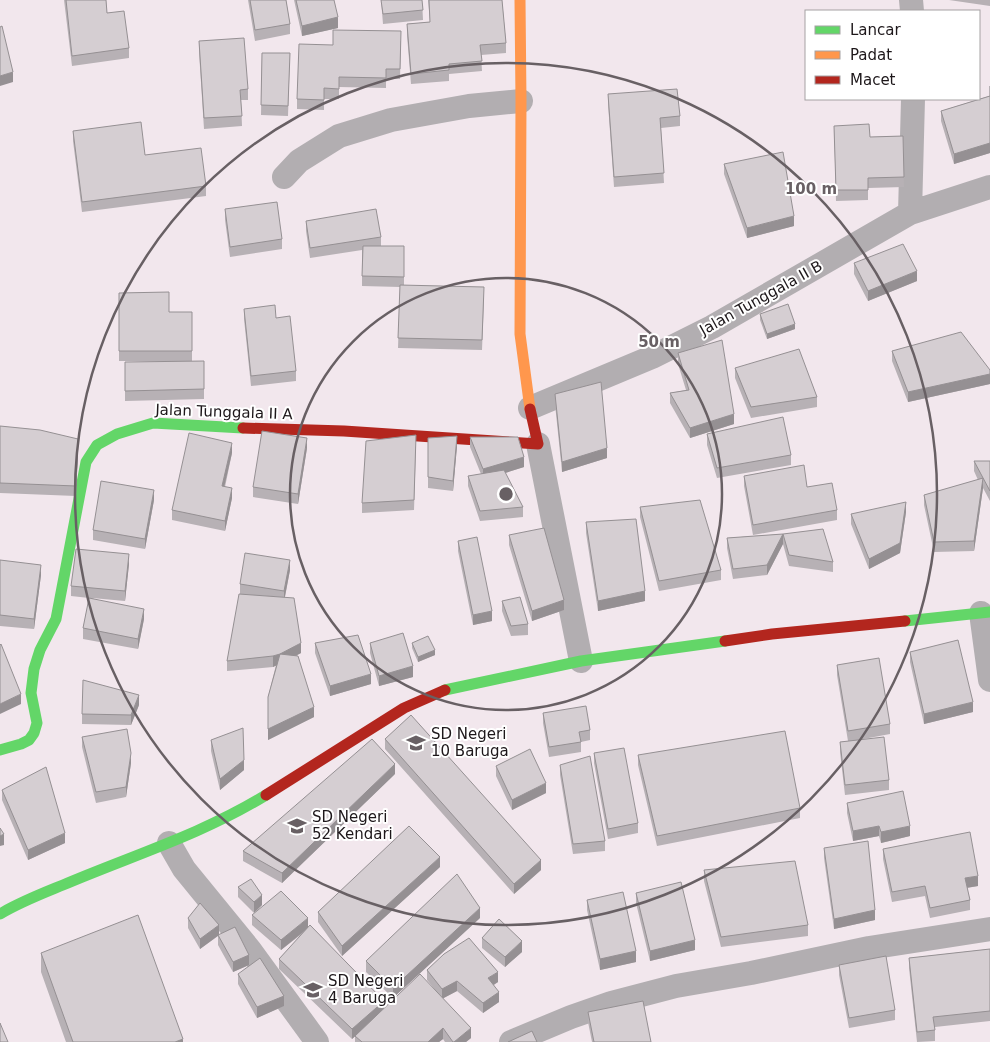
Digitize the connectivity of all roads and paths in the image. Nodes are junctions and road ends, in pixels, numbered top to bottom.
1 (520, 0) edge
2 (913, 100) edge
3 (521, 101) junction
4 (284, 177) dead end
5 (990, 187) edge
6 (910, 213) junction
7 (530, 408) junction
8 (538, 444) junction
9 (986, 613) edge
10 (581, 661) junction
11 (990, 680) edge
12 (0, 750) edge
13 (169, 843) junction
14 (0, 914) edge
15 (990, 929) edge
16 (317, 1042) edge
17 (511, 1042) edge

1 - 3 street
2 - 6 street
3 - 4 street
3 - 7 street
5 - 6 street, Jalan Tunggala II B
6 - 7 street, Jalan Tunggala II B
7 - 8 street
8 - 10 street
8 - 12 street, Jalan Tunggala II A
9 - 10 street
9 - 11 street
10 - 13 street
13 - 14 street
13 - 16 street
15 - 17 street

